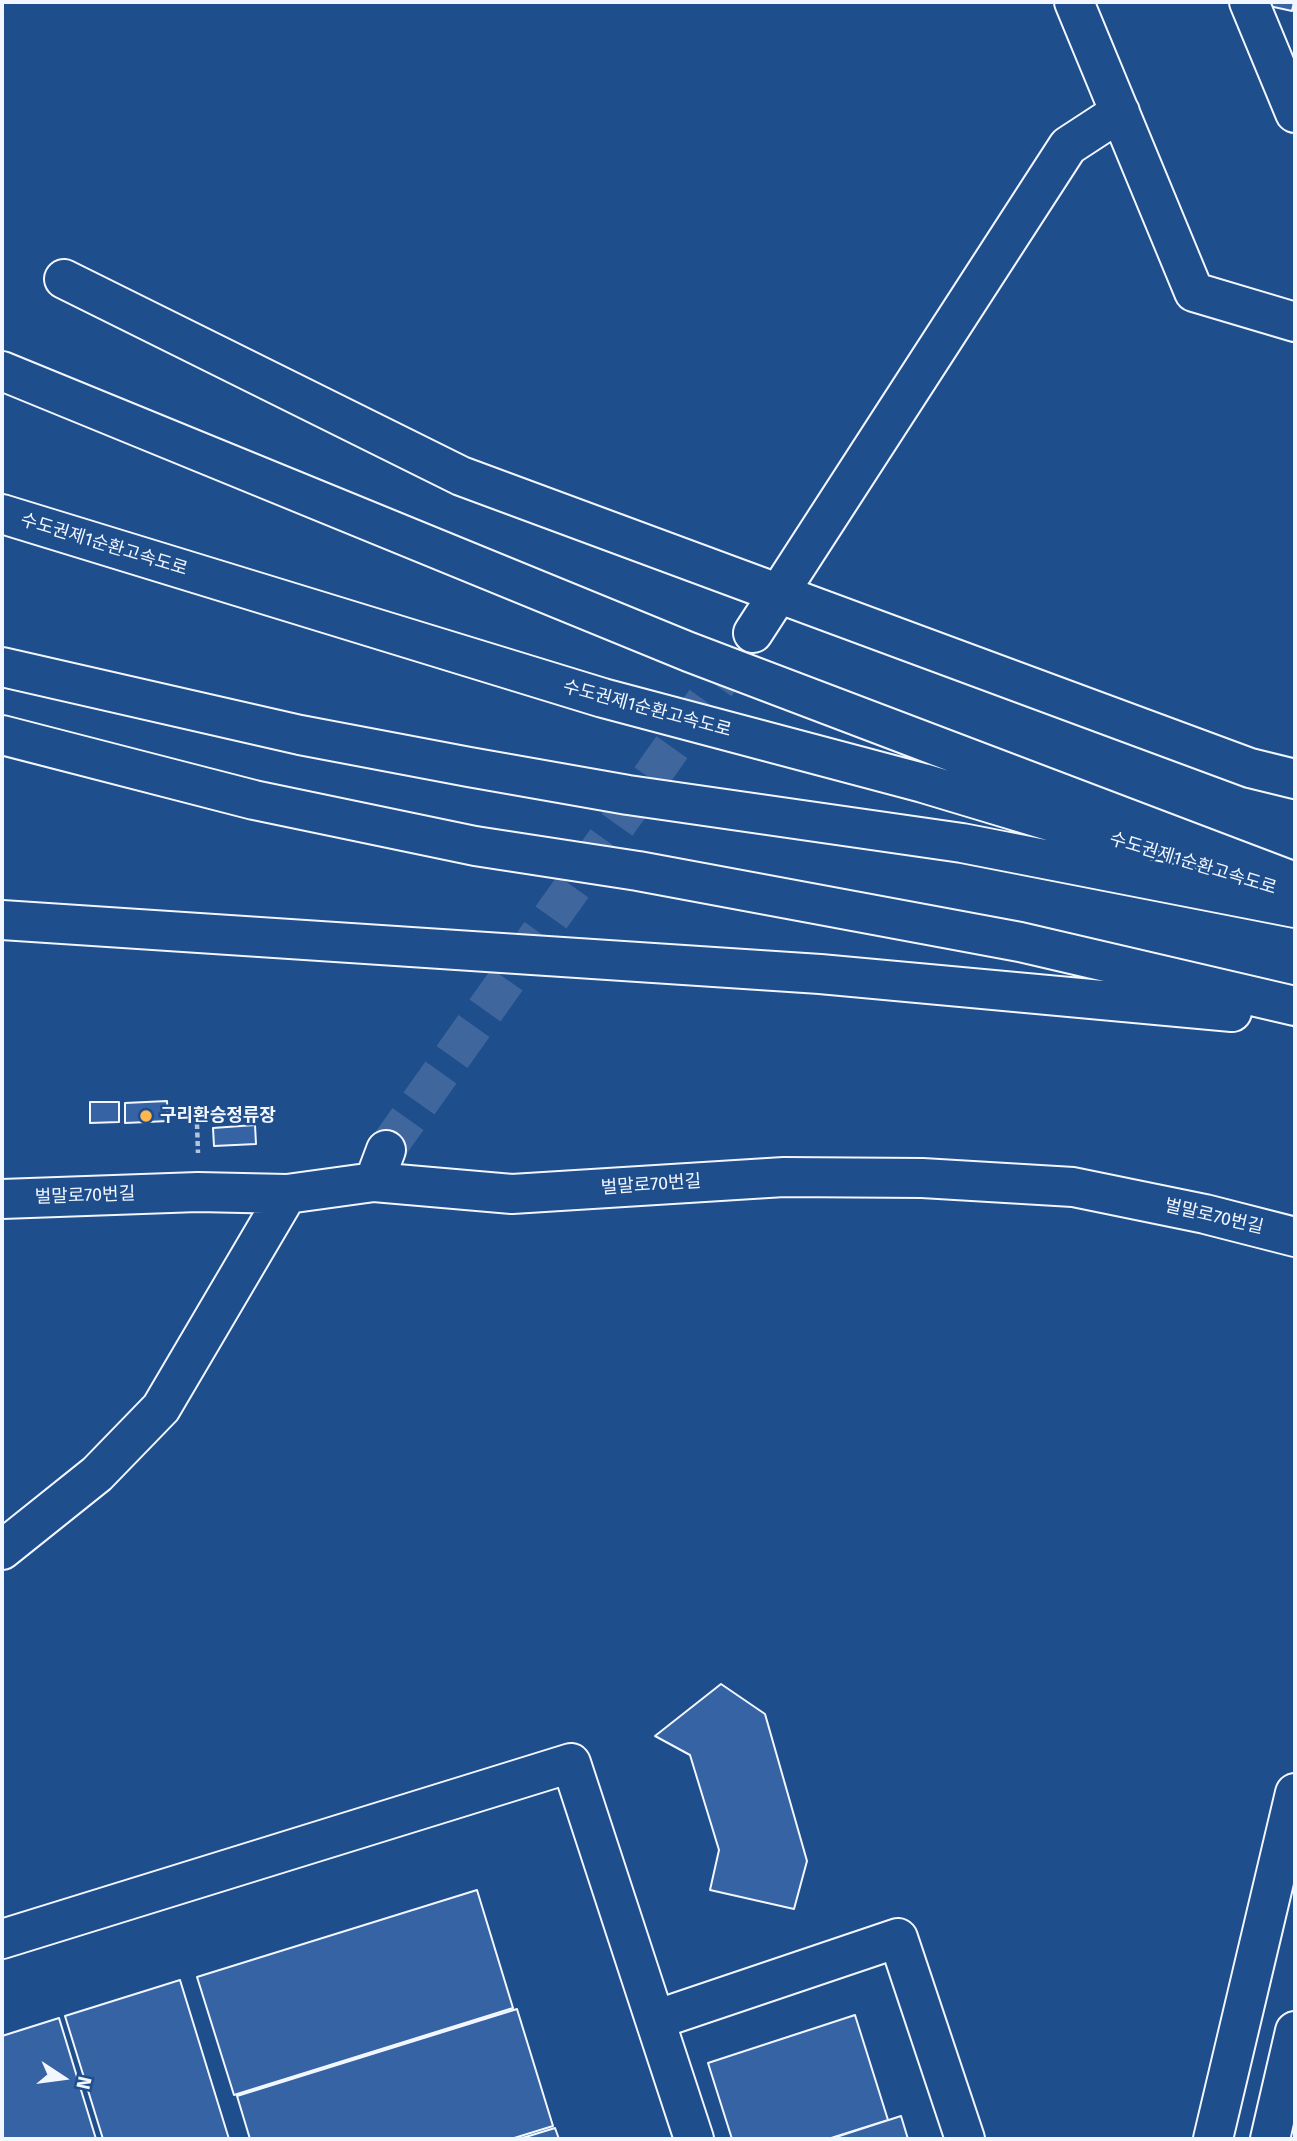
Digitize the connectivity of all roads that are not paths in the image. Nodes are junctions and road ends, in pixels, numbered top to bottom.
1 (1074, 2) edge
2 (1249, 2) edge
3 (1120, 113) junction
4 (1295, 113) edge
5 (64, 279) dead end
6 (1295, 322) edge
7 (2, 371) edge
8 (2, 514) edge
9 (777, 595) junction
10 (753, 633) tunnel mouth
11 (2, 667) edge
12 (2, 735) edge
13 (1295, 779) edge
14 (1295, 882) edge
15 (1295, 895) edge
16 (1295, 908) edge
17 (2, 920) edge
18 (1295, 1006) edge
19 (1295, 1018) edge
20 (288, 1194) junction
21 (2, 1199) edge
22 (1295, 1237) edge
23 (2, 1550) edge
24 (1295, 1793) edge
25 (2, 1939) edge
26 (656, 2020) junction
27 (1295, 2031) edge
28 (694, 2139) edge
29 (965, 2139) edge
30 (1213, 2139) edge
31 (1269, 2139) edge

1 - 3 main road
2 - 4 main road
3 - 6 main road
3 - 9 main road
5 - 9 main road
7 - 14 main road
8 - 15 main road, 수도권제1순환고속도로
9 - 10 main road
9 - 13 main road
11 - 16 main road, 수도권제1순환고속도로
12 - 18 main road
17 - 19 main road
20 - 21 main road, 벌말로70번길
20 - 22 main road, 벌말로70번길
20 - 23 main road
24 - 30 main road
25 - 26 main road
26 - 28 main road
26 - 29 main road
27 - 31 main road

